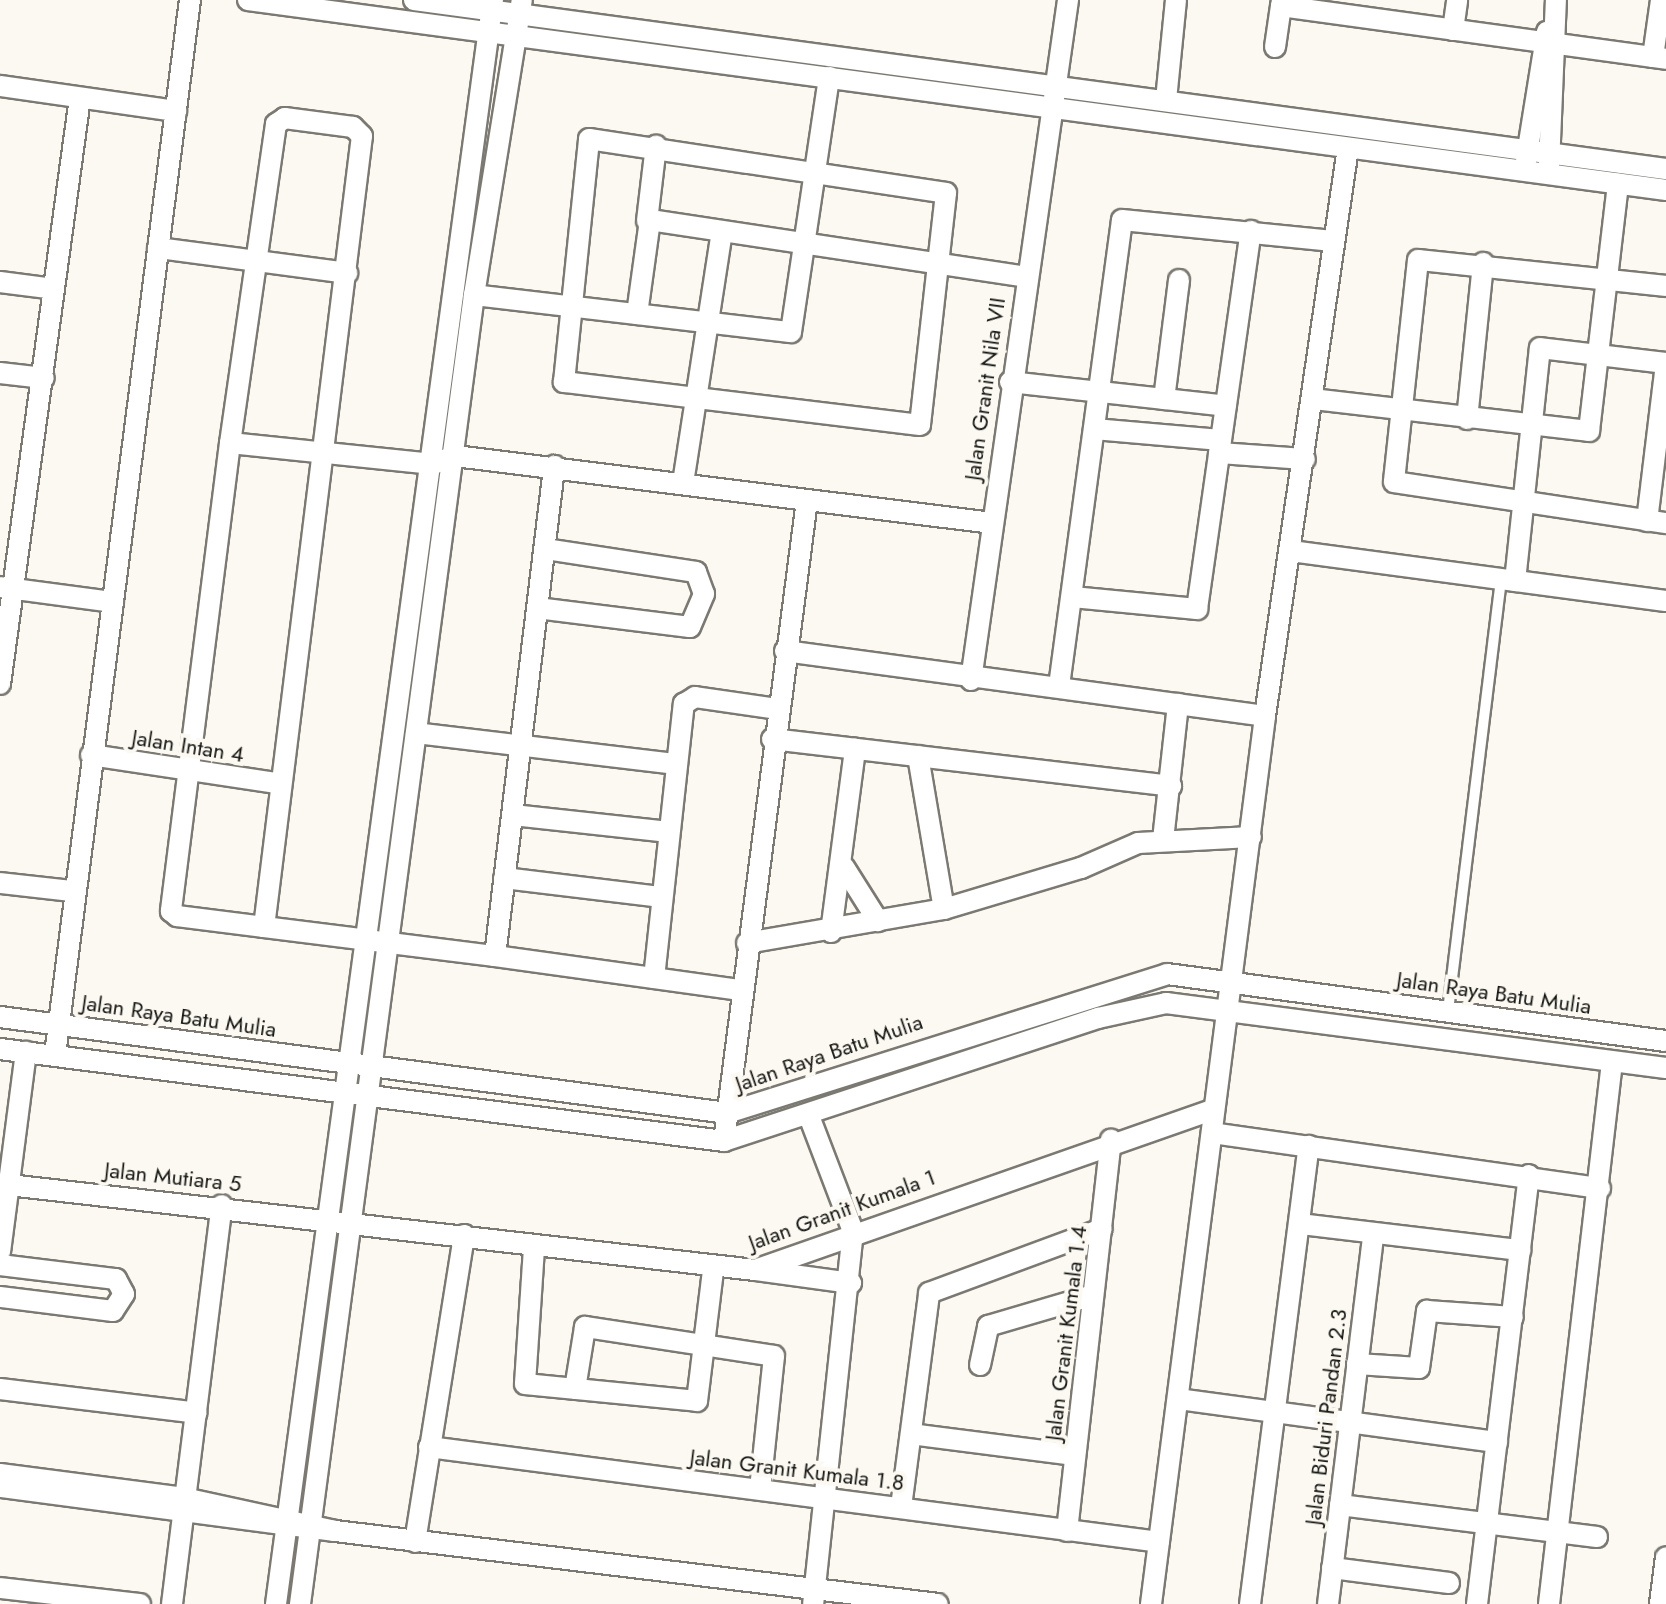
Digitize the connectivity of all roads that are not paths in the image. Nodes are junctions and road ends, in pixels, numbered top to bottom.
1 (190, 0) edge
2 (248, 0) edge
3 (414, 0) edge
4 (1068, 0) edge
5 (1176, 0) edge
6 (1457, 0) edge
7 (1556, 0) edge
8 (1661, 0) edge
9 (1282, 3) edge
10 (378, 8) edge
11 (1362, 9) edge
12 (491, 14) edge
13 (520, 16) edge
14 (1453, 30) junction
15 (1548, 43) junction
16 (1275, 47) dead end
17 (1659, 58) edge
18 (829, 77) junction
19 (1057, 85) junction
20 (0, 86) edge
21 (80, 98) junction
22 (1166, 100) junction
23 (1052, 106) junction
24 (176, 111) junction
25 (656, 146) junction
26 (1348, 148) junction
27 (1526, 160) junction
28 (1549, 163) junction
29 (816, 168) junction
30 (1666, 169) edge
31 (1618, 184) junction
32 (1666, 190) edge
33 (647, 221) junction
34 (1251, 231) junction
35 (722, 232) junction
36 (1333, 241) junction
37 (807, 247) junction
38 (158, 248) junction
39 (257, 260) junction
40 (1483, 263) junction
41 (937, 267) junction
42 (347, 273) junction
43 (1609, 276) junction
44 (1025, 277) junction
45 (1179, 280) dead end
46 (0, 282) edge
47 (1666, 286) edge
48 (54, 289) junction
49 (474, 295) junction
50 (570, 305) junction
51 (637, 314) junction
52 (707, 321) junction
53 (1600, 353) junction
54 (1666, 363) edge
55 (0, 373) edge
56 (44, 378) junction
57 (1010, 382) junction
58 (1100, 392) junction
59 (698, 398) junction
60 (1164, 399) junction
61 (1313, 399) junction
62 (1226, 406) junction
63 (1401, 411) junction
64 (1467, 419) junction
65 (1094, 429) junction
66 (1535, 429) junction
67 (230, 443) junction
68 (1220, 446) junction
69 (324, 453) junction
70 (455, 456) junction
71 (1305, 459) junction
72 (433, 464) junction
73 (554, 466) junction
74 (683, 483) junction
75 (807, 500) junction
76 (1526, 504) junction
77 (1657, 522) edge
78 (992, 523) junction
79 (545, 549) junction
80 (1291, 551) junction
81 (1508, 580) junction
82 (6, 587) edge
83 (1072, 597) junction
84 (1666, 601) edge
85 (113, 602) junction
86 (537, 608) junction
87 (785, 651) junction
88 (971, 680) junction
89 (0, 684) edge
90 (1059, 686) junction
91 (1178, 704) junction
92 (777, 709) junction
93 (1265, 716) junction
94 (416, 733) junction
95 (772, 739) junction
96 (522, 746) junction
97 (855, 749) junction
98 (91, 755) junction
99 (918, 756) junction
100 (675, 764) junction
101 (188, 770) junction
102 (277, 783) junction
103 (1171, 786) junction
104 (513, 815) junction
105 (669, 832) junction
106 (1251, 837) junction
107 (1163, 840) junction
108 (844, 867) junction
109 (504, 878) junction
110 (0, 883) edge
111 (71, 891) junction
112 (662, 897) junction
113 (944, 909) junction
114 (878, 921) junction
115 (264, 927) junction
116 (831, 932) junction
117 (368, 940) junction
118 (390, 943) junction
119 (747, 943) junction
120 (495, 956) junction
121 (654, 978) junction
122 (1230, 979) junction
123 (741, 990) junction
124 (1229, 1007) junction
125 (1448, 1011) junction
126 (0, 1017) edge
127 (57, 1024) junction
128 (1666, 1041) edge
129 (0, 1049) edge
130 (26, 1052) junction
131 (55, 1055) junction
132 (351, 1062) junction
133 (1612, 1062) junction
134 (374, 1068) junction
135 (1666, 1068) edge
136 (347, 1095) junction
137 (371, 1097) junction
138 (1214, 1109) junction
139 (727, 1113) junction
140 (809, 1116) junction
141 (1212, 1133) junction
142 (1111, 1139) junction
143 (724, 1141) junction
144 (1309, 1146) junction
145 (1529, 1175) junction
146 (5, 1184) edge
147 (1600, 1188) junction
148 (222, 1205) junction
149 (332, 1218) junction
150 (353, 1220) junction
151 (1301, 1224) junction
152 (1102, 1229) junction
153 (853, 1231) junction
154 (464, 1235) junction
155 (1373, 1235) junction
156 (534, 1248) junction
157 (1520, 1250) junction
158 (0, 1252) edge
159 (0, 1265) edge
160 (713, 1270) junction
161 (755, 1270) junction
162 (851, 1283) junction
163 (1090, 1296) junction
164 (0, 1297) edge
165 (1513, 1317) junction
166 (706, 1345) junction
167 (1357, 1364) junction
168 (980, 1365) dead end
169 (0, 1389) edge
170 (575, 1389) junction
171 (1178, 1399) junction
172 (197, 1413) junction
173 (1276, 1413) junction
174 (1349, 1424) junction
175 (911, 1434) junction
176 (1497, 1442) junction
177 (429, 1447) junction
178 (1075, 1455) junction
179 (0, 1474) edge
180 (0, 1487) edge
181 (760, 1489) junction
182 (826, 1494) junction
183 (1340, 1505) junction
184 (183, 1506) junction
185 (901, 1507) junction
186 (285, 1522) junction
187 (1488, 1524) junction
188 (310, 1526) junction
189 (1067, 1531) junction
190 (1558, 1534) junction
191 (1597, 1537) dead end
192 (415, 1542) junction
193 (1159, 1542) junction
194 (1666, 1557) edge
195 (1332, 1568) junction
196 (1449, 1583) dead end
197 (0, 1588) edge
198 (814, 1596) edge
199 (140, 1604) edge
200 (172, 1604) edge
201 (276, 1604) edge
202 (300, 1604) edge
203 (938, 1604) edge
204 (1151, 1604) edge
205 (1250, 1604) edge
206 (1328, 1604) edge
207 (1477, 1604) edge
208 (1549, 1604) edge
209 (1660, 1604) edge

1 - 24 street
2 - 10 street
3 - 12 street
4 - 19 street, Jalan Granit Nila VII
5 - 22 street
6 - 14 street
7 - 15 street
8 - 17 street
9 - 11 street
9 - 16 street
10 - 12 street
11 - 14 street
12 - 13 street
12 - 72 street
13 - 18 street
13 - 19 street
13 - 49 street
14 - 15 street
15 - 17 street
15 - 27 street
15 - 28 street
18 - 23 street
18 - 29 street
19 - 22 street
19 - 23 street, Jalan Granit Nila VII
20 - 21 street
21 - 24 street
21 - 48 street
22 - 27 street
23 - 26 street
23 - 44 street, Jalan Granit Nila VII
24 - 38 street
25 - 29 street
25 - 33 street
25 - 50 street
26 - 27 street
26 - 36 street
27 - 28 street
28 - 30 street
28 - 31 street
29 - 37 street
29 - 41 street
31 - 32 street
31 - 43 street
33 - 35 street
33 - 51 street
34 - 36 street
34 - 58 street
34 - 62 street
35 - 37 street
35 - 52 street
36 - 61 street
37 - 41 street
37 - 52 street
38 - 39 street
38 - 85 street
39 - 42 street
39 - 42 street
39 - 67 street
40 - 43 street
40 - 63 street
40 - 64 street
41 - 44 street
41 - 59 street
42 - 69 street
43 - 47 street
43 - 53 street
44 - 57 street, Jalan Granit Nila VII
45 - 60 street
46 - 48 street
48 - 56 street
49 - 50 street
49 - 70 street
50 - 51 street
50 - 59 street
51 - 52 street
52 - 59 street
53 - 54 street
53 - 66 street
53 - 66 street
54 - 77 street
55 - 56 street
56 - 82 street
57 - 58 street
57 - 78 street, Jalan Granit Nila VII
58 - 60 street
58 - 65 street
59 - 74 street
60 - 62 street
61 - 63 street
61 - 71 street
62 - 68 street
63 - 64 street
63 - 76 street
64 - 66 street
65 - 68 street
65 - 83 street
66 - 76 street
67 - 69 street
67 - 101 street
68 - 71 street
68 - 83 street
69 - 72 street
69 - 102 street
70 - 72 street
70 - 73 street
70 - 94 street
71 - 80 street
72 - 117 street
73 - 74 street
73 - 79 street
74 - 75 street
75 - 78 street
75 - 87 street
76 - 77 street
76 - 81 street
78 - 88 street, Jalan Granit Nila VII
79 - 86 street
79 - 86 street
80 - 81 street
80 - 93 street
81 - 84 street
81 - 125 lane
82 - 85 street
82 - 89 street
83 - 90 street
85 - 98 street
86 - 96 street
87 - 88 street
87 - 92 street
88 - 90 street
90 - 91 street
91 - 93 street
91 - 103 street
92 - 95 street
92 - 100 street
93 - 106 street
94 - 96 street
94 - 118 street
95 - 97 street
95 - 119 street
96 - 100 street
96 - 104 street
97 - 99 street
97 - 108 street
98 - 101 street, Jalan Intan 4
98 - 111 street
99 - 103 street
99 - 113 street
100 - 105 street
101 - 102 street, Jalan Intan 4
101 - 115 street
102 - 115 street
103 - 107 street
104 - 105 street
104 - 109 street
105 - 112 street
106 - 107 street
106 - 122 street
107 - 113 street
108 - 114 street
108 - 116 street
109 - 112 street
109 - 120 street
110 - 111 street
111 - 127 street
112 - 121 street
113 - 114 street
114 - 116 street
115 - 117 street
116 - 119 street
117 - 118 street
117 - 132 street
118 - 120 street
118 - 134 street
119 - 123 street
120 - 121 street
121 - 123 street
122 - 124 street
122 - 125 street, Jalan Raya Batu Mulia
122 - 139 street, Jalan Raya Batu Mulia
123 - 139 street
124 - 133 street
124 - 138 street
124 - 140 street
125 - 128 street, Jalan Raya Batu Mulia
126 - 127 street, Jalan Raya Batu Mulia
127 - 131 street
127 - 132 street, Jalan Raya Batu Mulia
129 - 130 street
130 - 131 street
130 - 146 street
131 - 136 street
132 - 134 street, Jalan Raya Batu Mulia
132 - 136 street
133 - 135 street
133 - 147 street
134 - 137 street
134 - 139 street, Jalan Raya Batu Mulia
136 - 137 street
136 - 149 street
137 - 143 street
137 - 150 street
138 - 141 street
138 - 142 street, Jalan Granit Kumala 1
139 - 143 street
140 - 143 street
140 - 153 street
141 - 144 street
141 - 171 street
142 - 152 street, Jalan Granit Kumala 1.4
142 - 153 street, Jalan Granit Kumala 1
144 - 145 street
144 - 151 street
145 - 147 street
145 - 157 street
146 - 148 street, Jalan Mutiara 5
146 - 158 street
147 - 190 street
148 - 149 street, Jalan Mutiara 5
148 - 172 street
149 - 150 street, Jalan Granit Kumala 1
149 - 186 street
150 - 154 street, Jalan Granit Kumala 1
150 - 188 street
151 - 155 street
151 - 173 street
152 - 163 street, Jalan Granit Kumala 1.4
152 - 175 street
153 - 161 street, Jalan Granit Kumala 1
153 - 162 street
154 - 156 street, Jalan Granit Kumala 1
154 - 177 street
155 - 157 street
155 - 167 street, Jalan Biduri Pandan 2.3
156 - 160 street, Jalan Granit Kumala 1
156 - 170 street
157 - 165 street
159 - 164 street
160 - 161 street, Jalan Granit Kumala 1
160 - 166 street
161 - 162 street
162 - 182 street
163 - 168 street
163 - 178 street, Jalan Granit Kumala 1.4
165 - 167 street
165 - 176 street
166 - 170 street
166 - 170 street
166 - 181 street
167 - 174 street, Jalan Biduri Pandan 2.3
169 - 172 street
171 - 173 street
171 - 193 street
172 - 184 street
173 - 174 street
173 - 205 street
174 - 176 street
174 - 183 street, Jalan Biduri Pandan 2.3
175 - 178 street
175 - 185 street
176 - 187 street
177 - 181 street, Jalan Granit Kumala 1.8
177 - 192 street
178 - 189 street, Jalan Granit Kumala 1.4
179 - 184 street
180 - 184 street
181 - 182 street, Jalan Granit Kumala 1.8
182 - 185 street, Jalan Granit Kumala 1.8
182 - 198 street
183 - 187 street
183 - 195 street, Jalan Biduri Pandan 2.3
184 - 186 street
184 - 200 street
185 - 189 street, Jalan Granit Kumala 1.8
186 - 188 street
186 - 201 street
187 - 190 street
187 - 207 street
188 - 192 street
188 - 202 street
189 - 193 street, Jalan Granit Kumala 1.8
190 - 191 street
190 - 208 street
192 - 198 street
193 - 204 street
194 - 209 street
195 - 196 street
195 - 206 street, Jalan Biduri Pandan 2.3
197 - 199 street
198 - 203 street

